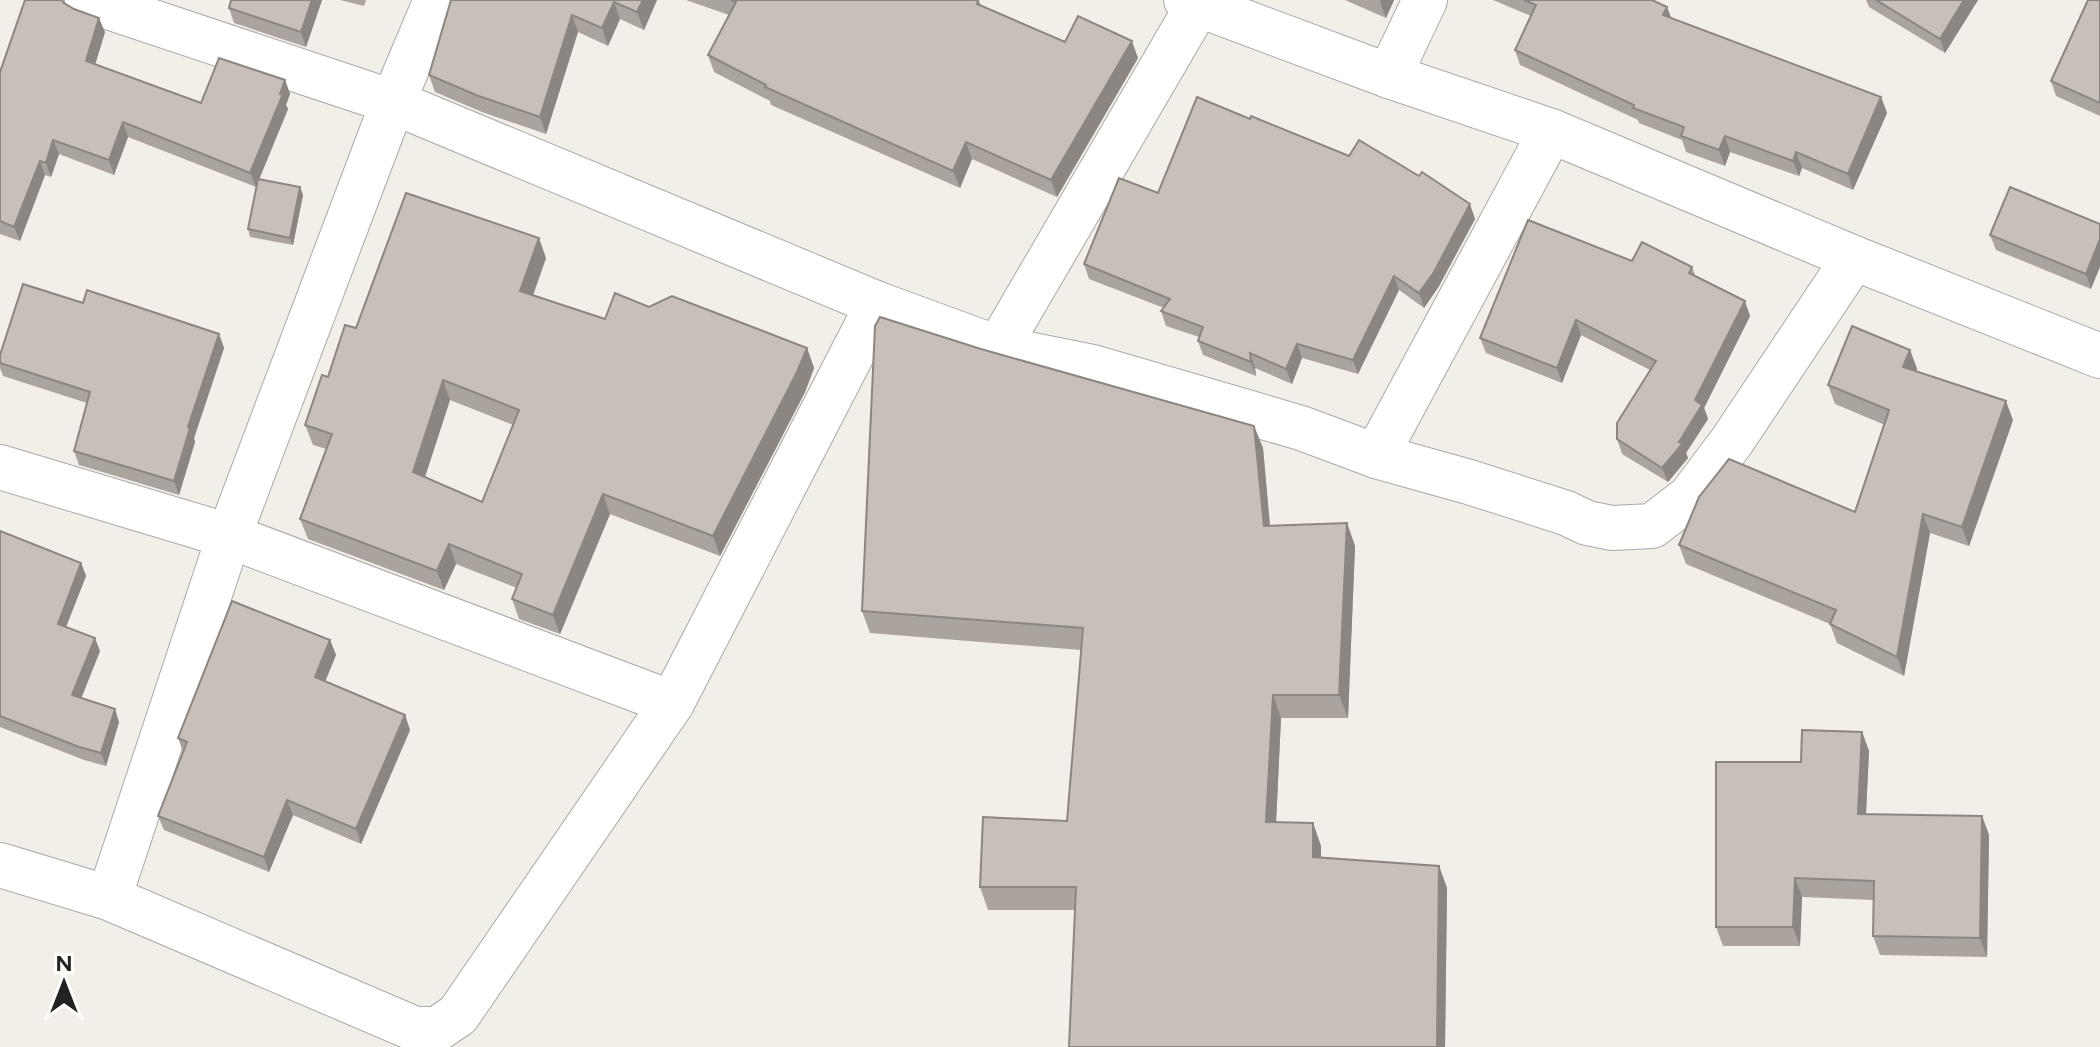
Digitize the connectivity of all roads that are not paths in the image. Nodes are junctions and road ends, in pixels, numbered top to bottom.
1 (87, 0) edge
2 (436, 0) edge
3 (1425, 0) edge
4 (1192, 2) edge
5 (1389, 76) junction
6 (393, 102) junction
7 (1551, 131) junction
8 (1854, 258) junction
9 (878, 304) junction
10 (998, 348) junction
11 (2100, 356) edge
12 (1376, 456) junction
13 (0, 467) edge
14 (229, 536) junction
15 (672, 703) junction
16 (0, 865) edge
17 (109, 898) junction

1 - 6 street
2 - 6 street
3 - 5 street
4 - 5 street
4 - 10 street
5 - 7 street
6 - 9 street
6 - 14 street
7 - 8 street
7 - 12 street
8 - 11 street
8 - 12 street
9 - 10 street
9 - 15 street
10 - 12 street
13 - 14 street
14 - 15 street
14 - 17 street
15 - 17 street
16 - 17 street

